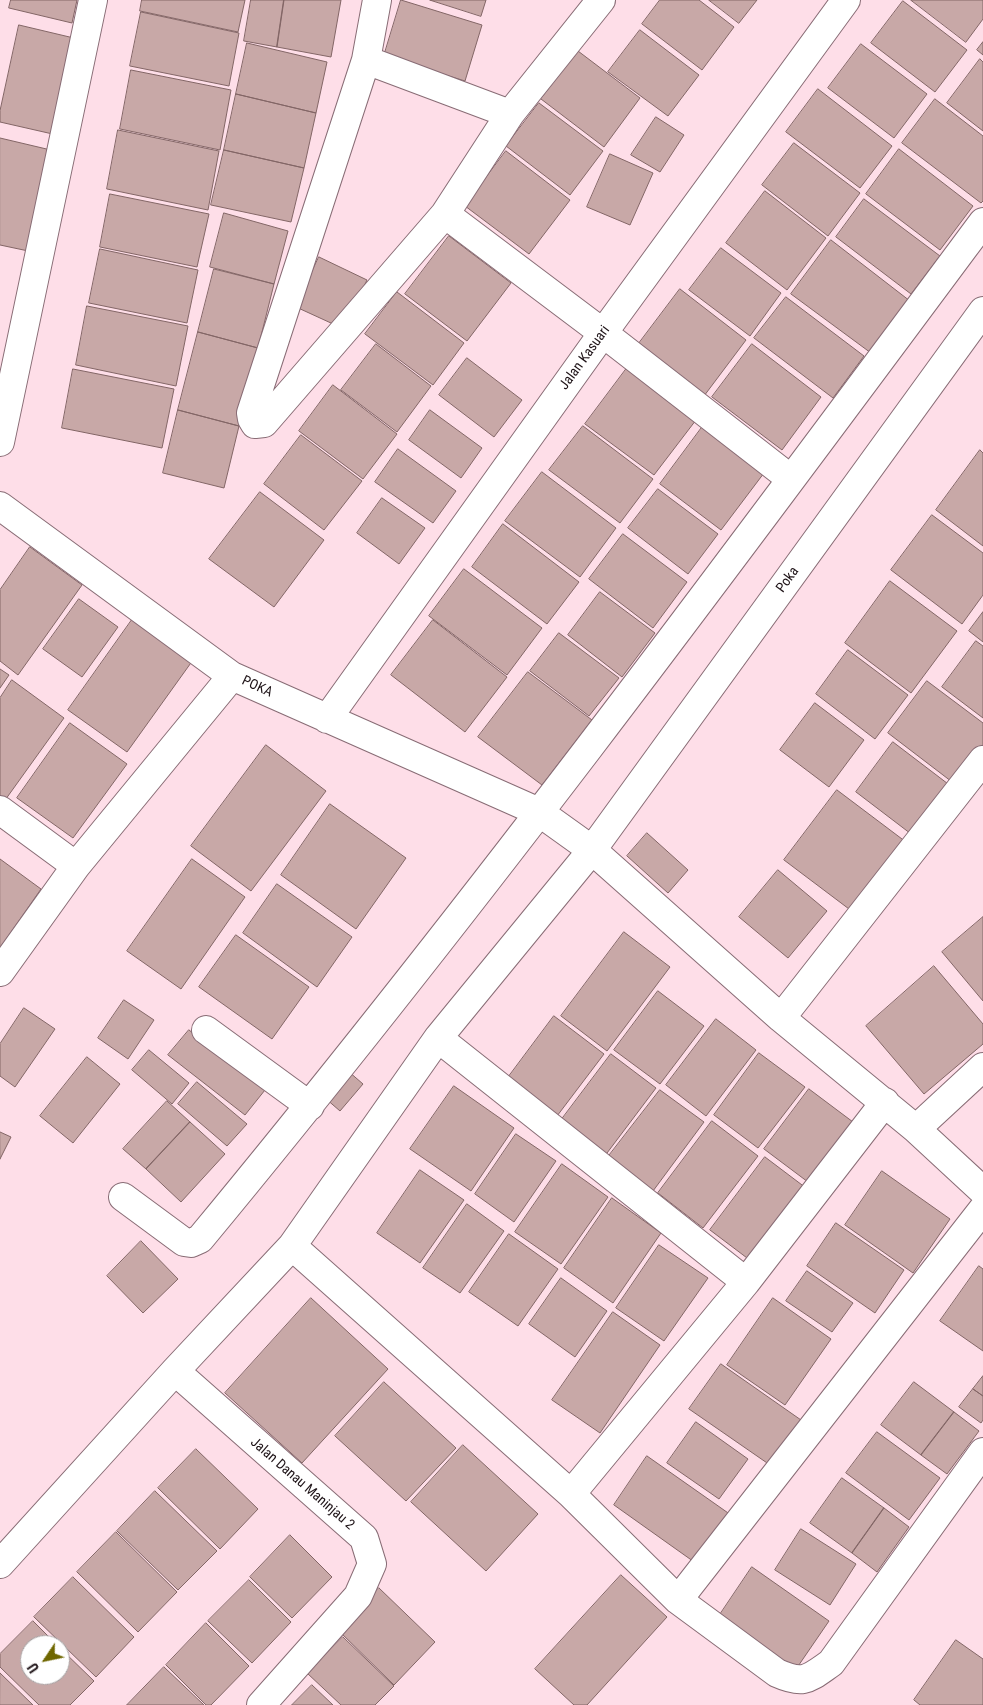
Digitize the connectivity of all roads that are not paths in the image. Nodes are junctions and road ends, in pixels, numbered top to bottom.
1 (93, 0) edge
2 (377, 0) edge
3 (601, 0) edge
4 (846, 0) edge
5 (366, 60) junction
6 (510, 114) junction
7 (445, 214) junction
8 (983, 222) edge
9 (983, 311) edge
10 (603, 333) junction
11 (0, 442) edge
12 (791, 479) junction
13 (0, 506) edge
14 (232, 676) junction
15 (327, 719) junction
16 (983, 760) edge
17 (0, 810) edge
18 (539, 812) junction
19 (592, 850) junction
20 (76, 866) junction
21 (0, 972) edge
22 (781, 1018) junction
23 (206, 1030) dead end
24 (438, 1038) junction
25 (983, 1067) edge
26 (885, 1102) junction
27 (310, 1106) junction
28 (916, 1129) junction
29 (983, 1190) edge
30 (123, 1197) dead end
31 (983, 1209) edge
32 (292, 1246) junction
33 (746, 1282) junction
34 (175, 1371) junction
35 (983, 1452) edge
36 (571, 1494) junction
37 (0, 1564) edge
38 (678, 1600) junction
39 (261, 1705) edge

1 - 11 street
2 - 5 street
3 - 6 street
4 - 10 street, Jalan Kasuari
5 - 6 street
5 - 7 street
6 - 7 street
7 - 10 street
8 - 12 street
9 - 19 street, Poka
10 - 12 street
10 - 15 street, Jalan Kasuari
12 - 18 street
13 - 14 street
14 - 15 street, POKA
14 - 20 street, POKA
15 - 18 street, POKA
16 - 22 street
17 - 20 street
18 - 19 street, POKA
18 - 27 street
19 - 22 street, POKA
19 - 24 street, Poka
20 - 21 street, POKA
22 - 26 street, POKA
23 - 27 street
24 - 32 street, Poka
24 - 33 street
25 - 28 street
26 - 28 street, POKA
26 - 33 street
27 - 30 street
28 - 29 street, POKA
31 - 38 street
32 - 34 street, Poka
32 - 36 street
33 - 36 street
34 - 37 street, Poka
34 - 39 street, Jalan Danau Maninjau 2
35 - 38 street
36 - 38 street

